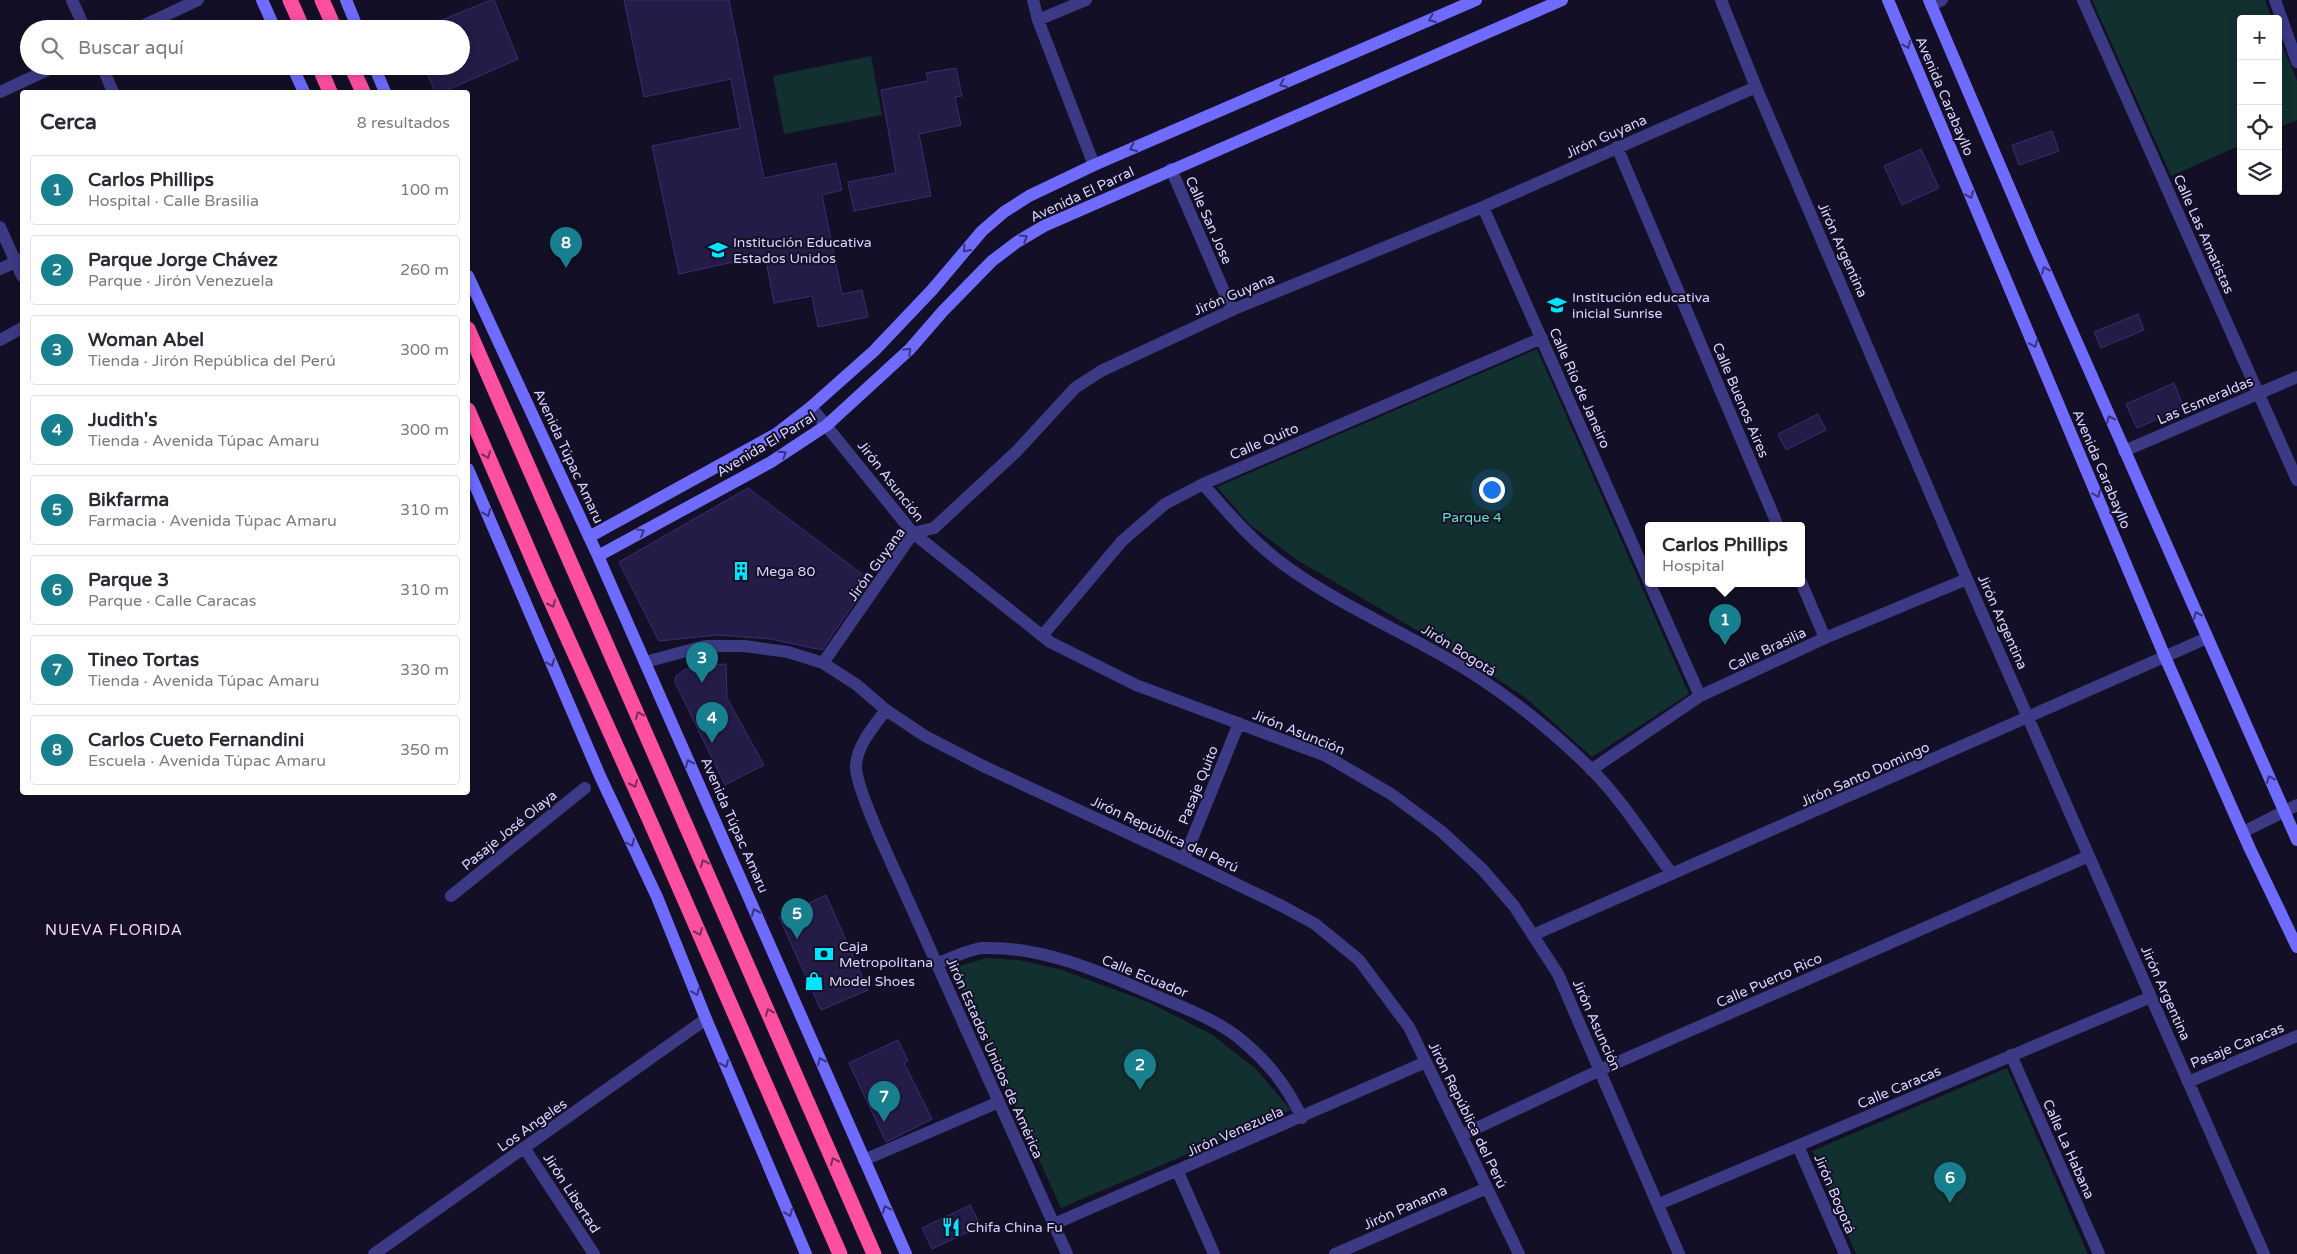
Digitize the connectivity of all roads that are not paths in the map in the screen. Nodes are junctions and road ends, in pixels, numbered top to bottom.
1 (72, 0) edge
2 (198, 0) edge
3 (262, 0) edge
4 (290, 0) edge
5 (322, 0) edge
6 (346, 0) edge
7 (1033, 0) edge
8 (1086, 0) edge
9 (1476, 0) edge
10 (1562, 0) edge
11 (1721, 0) edge
12 (1888, 0) edge
13 (2083, 0) edge
14 (2275, 0) edge
15 (1934, 2) edge
16 (81, 20) edge
17 (155, 20) edge
18 (271, 20) edge
19 (299, 20) edge
20 (331, 20) edge
21 (354, 20) edge
22 (1038, 20) junction
23 (2297, 62) edge
24 (37, 75) edge
25 (106, 75) edge
26 (296, 75) edge
27 (323, 75) edge
28 (355, 75) edge
29 (378, 75) edge
30 (1756, 87) junction
31 (112, 90) edge
32 (303, 90) edge
33 (329, 90) edge
34 (362, 90) edge
35 (384, 90) edge
36 (0, 92) edge
37 (1617, 147) junction
38 (1094, 166) junction
39 (1171, 169) junction
40 (1483, 207) junction
41 (0, 226) edge
42 (19, 260) edge
43 (0, 269) edge
44 (470, 280) edge
45 (1232, 310) junction
46 (20, 329) edge
47 (470, 334) edge
48 (1542, 338) junction
49 (0, 340) edge
50 (2297, 377) edge
51 (2259, 393) junction
52 (811, 407) junction
53 (470, 415) edge
54 (827, 425) junction
55 (2124, 451) junction
56 (470, 474) edge
57 (2297, 480) edge
58 (1203, 484) junction
59 (1776, 522) edge
60 (913, 533) junction
61 (589, 537) junction
62 (598, 556) junction
63 (1645, 573) edge
64 (1967, 579) junction
65 (1651, 587) edge
66 (1803, 587) edge
67 (1042, 636) junction
68 (1825, 638) junction
69 (2207, 638) junction
70 (2165, 657) junction
71 (645, 662) junction
72 (823, 663) junction
73 (1700, 696) junction
74 (886, 710) junction
75 (2029, 718) junction
76 (1240, 723) junction
77 (1591, 770) junction
78 (585, 788) dead end
79 (2297, 805) edge
80 (2284, 810) junction
81 (2243, 832) junction
82 (2297, 840) edge
83 (2089, 856) junction
84 (1184, 859) junction
85 (1672, 874) junction
86 (451, 896) dead end
87 (1534, 935) junction
88 (2297, 947) edge
89 (936, 964) junction
90 (2150, 997) junction
91 (706, 1019) junction
92 (2297, 1036) edge
93 (2011, 1055) junction
94 (1426, 1062) junction
95 (1600, 1070) junction
96 (2188, 1082) junction
97 (999, 1102) junction
98 (1302, 1118) junction
99 (1462, 1134) junction
100 (1798, 1146) junction
101 (525, 1149) junction
102 (864, 1160) junction
103 (1178, 1172) junction
104 (1487, 1188) junction
105 (1659, 1204) junction
106 (1054, 1224) junction
107 (1364, 1248) edge
108 (379, 1252) edge
109 (594, 1254) edge
110 (806, 1254) edge
111 (840, 1254) edge
112 (874, 1254) edge
113 (906, 1254) edge
114 (1067, 1254) edge
115 (1214, 1254) edge
116 (1335, 1254) edge
117 (1519, 1254) edge
118 (1679, 1254) edge
119 (1845, 1254) edge
120 (2099, 1254) edge
121 (2264, 1254) edge

1 - 16 street
2 - 17 street
3 - 18 main road
4 - 19 highway
5 - 20 highway
6 - 21 main road
7 - 22 street
8 - 22 street
9 -> 38 main road, Avenida El Parral
10 - 39 main road, Avenida El Parral
11 - 30 street, Jirón Argentina
12 -> 70 main road, Avenida Carabayllo
13 - 51 street, Calle Las Amatistas
14 - 23 street
55 -> 15 main road, Avenida Carabayllo
22 - 38 street
24 - 36 street
25 - 31 street
26 - 32 main road
27 - 33 highway
28 - 34 highway
29 - 35 main road
30 - 37 street, Jirón Guyana
30 - 64 street, Jirón Argentina
37 - 40 street, Jirón Guyana
37 - 59 street, Calle Buenos Aires
38 -> 52 main road, Avenida El Parral
39 - 45 street, Calle San Jose
54 -> 39 main road, Avenida El Parral
40 - 45 street, Jirón Guyana
40 - 48 street, Calle Río de Janeiro
41 - 42 street
42 - 43 street
44 - 61 main road, Avenida Túpac Amaru
45 - 60 street, Jirón Guyana
46 - 49 street
112 -> 47 highway
48 - 58 street, Calle Quito
48 - 63 street, Calle Río de Janeiro
50 - 51 street, Las Esmeraldas
51 - 55 street, Las Esmeraldas
51 - 57 street, Calle Las Amatistas
52 - 54 street, Jirón Asunción
52 - 61 main road, Avenida El Parral
53 -> 111 highway
54 - 60 street, Jirón Asunción
62 -> 54 main road, Avenida El Parral
69 -> 55 main road, Avenida Carabayllo
56 -> 91 main road
58 - 67 street, Calle Quito
58 - 77 street, Jirón Bogotá
60 - 67 street, Jirón Asunción
60 - 72 street, Jirón Guyana
61 - 62 main road, Avenida Túpac Amaru
62 - 71 main road, Avenida Túpac Amaru
64 - 68 street, Calle Brasilia
64 - 75 street, Jirón Argentina
65 - 73 street, Calle Río de Janeiro
66 - 68 street
67 - 76 street, Jirón Asunción
68 - 73 street, Calle Brasilia
69 - 70 street, Jirón Santo Domingo
80 -> 69 main road, Avenida Carabayllo
70 - 75 street, Jirón Santo Domingo
70 - 81 main road, Avenida Carabayllo
71 - 72 street, Jirón República del Perú
102 -> 71 main road, Avenida Túpac Amaru
72 - 74 street, Jirón República del Perú
73 - 77 street, Calle Brasilia
74 - 84 street, Jirón República del Perú
74 - 89 street, Jirón Estados Unidos de América
75 - 83 street, Jirón Argentina
75 - 85 street, Jirón Santo Domingo
76 - 84 street, Pasaje Quito
76 - 87 street, Jirón Asunción
77 - 85 street, Jirón Bogotá
78 - 86 street, Pasaje José Olaya
79 - 80 street
80 - 81 street
80 - 82 main road, Avenida Carabayllo
81 - 88 main road, Avenida Carabayllo
83 - 90 street, Jirón Argentina
83 - 95 street, Calle Puerto Rico
84 - 94 street, Jirón República del Perú
85 - 87 street, Jirón Santo Domingo
87 - 95 street, Jirón Asunción
89 - 97 street, Jirón Estados Unidos de América
89 - 98 street, Calle Ecuador
90 - 93 street, Calle Caracas
90 - 96 street, Jirón Argentina
91 - 101 street, Los Angeles
91 -> 110 main road
92 - 96 street, Pasaje Caracas
93 - 100 street, Calle Caracas
93 - 120 street, Calle La Habana
94 - 98 street, Jirón Venezuela
94 - 99 street, Jirón República del Perú
95 - 99 street, Calle Puerto Rico
95 - 105 street, Jirón Asunción
96 - 121 street, Jirón Argentina
97 - 102 street
97 - 106 street, Jirón Estados Unidos de América
98 - 103 street, Jirón Venezuela
99 - 104 street, Jirón República del Perú
100 - 105 street, Calle Caracas
100 - 119 street, Jirón Bogotá
101 - 108 street, Los Angeles
101 - 109 street, Jirón Libertad
113 -> 102 main road, Avenida Túpac Amaru
103 - 106 street, Jirón Venezuela
103 - 115 street
104 - 107 street, Jirón Panama
104 - 117 street, Jirón República del Perú
105 - 118 street, Jirón Asunción
106 - 114 street, Jirón Estados Unidos de América
107 - 116 street, Jirón Panama

